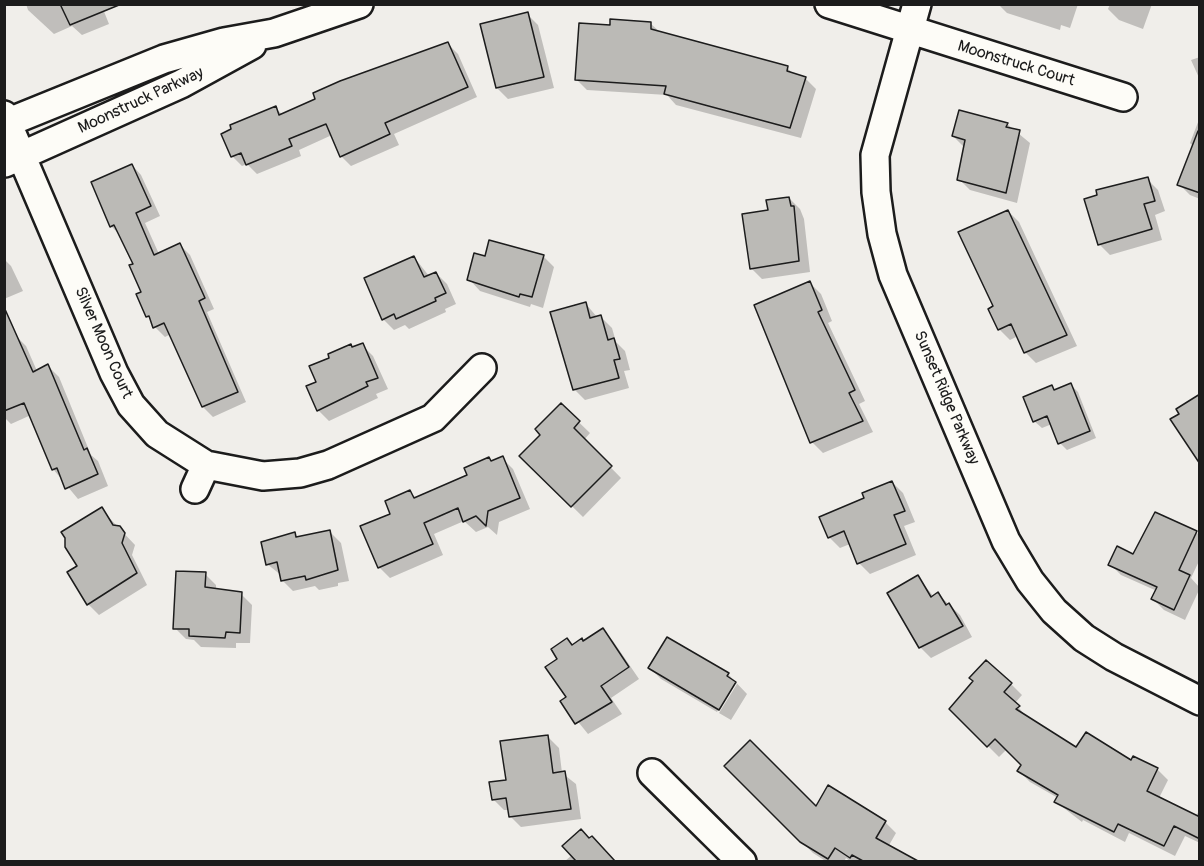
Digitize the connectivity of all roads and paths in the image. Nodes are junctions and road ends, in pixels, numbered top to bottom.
1 (359, 4) edge
2 (829, 4) edge
3 (913, 17) edge
4 (274, 33) junction
5 (1123, 97) dead end
6 (10, 136) edge
7 (482, 368) dead end
8 (1197, 693) edge
9 (652, 773) dead end
10 (742, 861) edge

1 - 4 street, Moonstruck Parkway
2 - 3 street
3 - 5 street, Moonstruck Court
3 - 8 street, Sunset Ridge Parkway
4 - 6 street, Moonstruck Parkway
4 - 6 street, Moonstruck Parkway
6 - 7 street, Silver Moon Court
9 - 10 street

